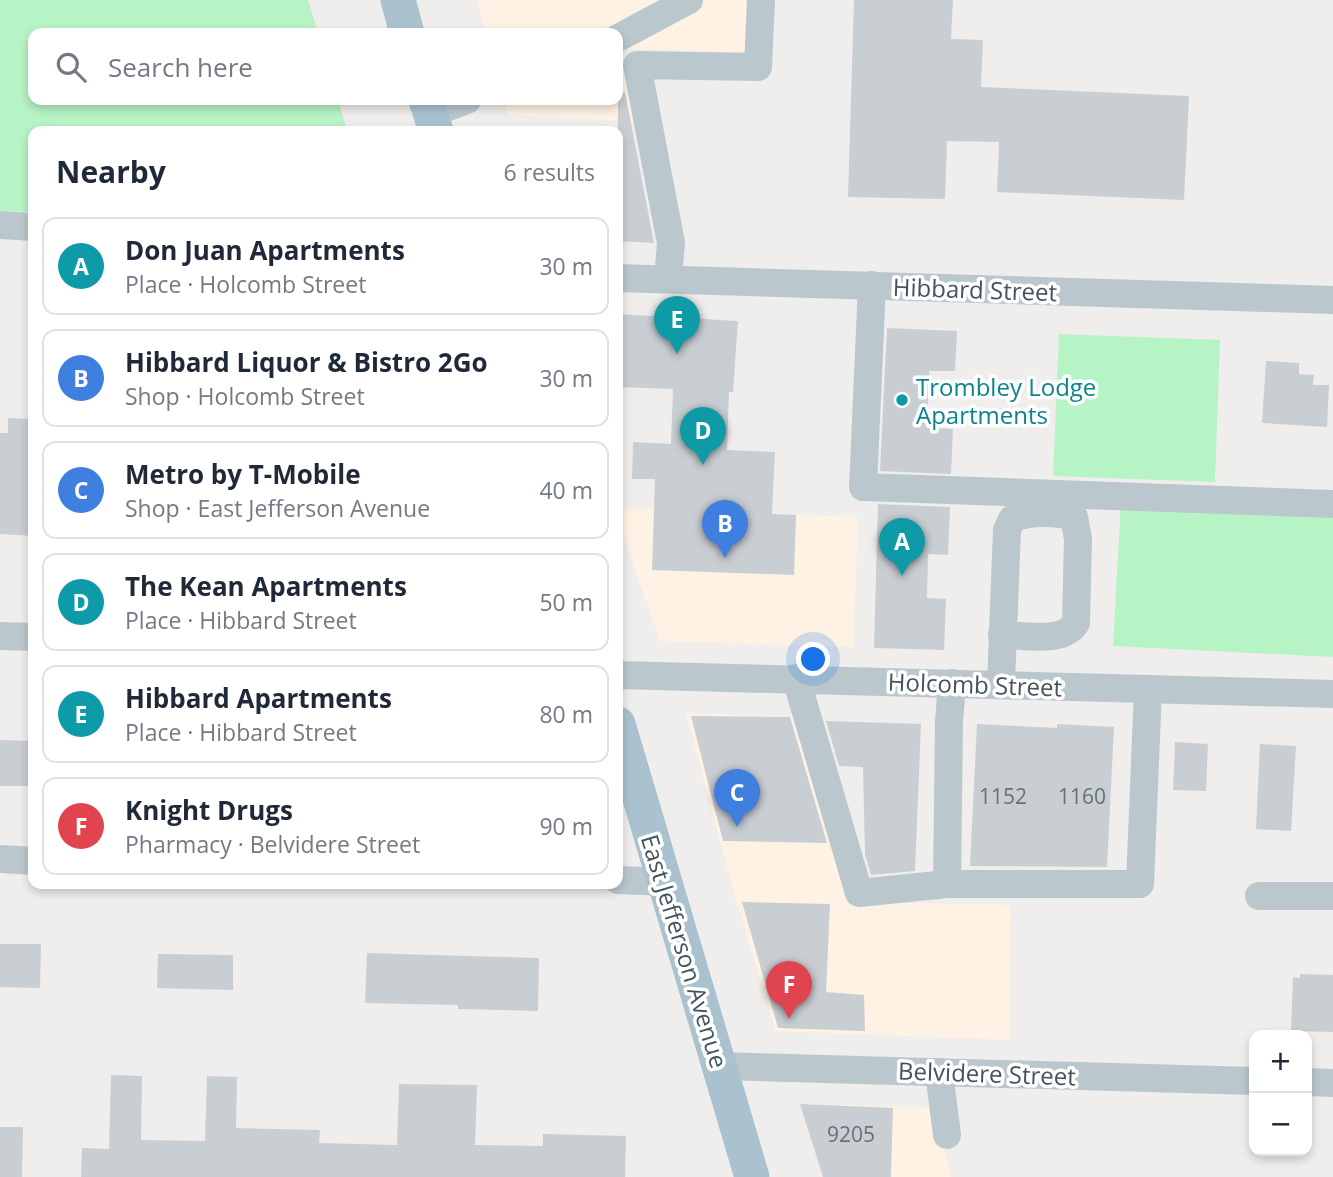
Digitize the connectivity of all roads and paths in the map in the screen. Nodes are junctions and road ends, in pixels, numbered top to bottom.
1 (398, 0) edge
2 (689, 0) edge
3 (761, 0) edge
4 (406, 28) edge
5 (623, 35) edge
6 (455, 105) edge
7 (431, 115) edge
8 (0, 225) edge
9 (28, 227) edge
10 (623, 278) edge
11 (668, 279) junction
12 (872, 285) junction
13 (1333, 300) edge
14 (1333, 504) edge
15 (1002, 635) junction
16 (0, 636) edge
17 (28, 637) edge
18 (623, 675) edge
19 (796, 678) junction
20 (951, 683) junction
21 (1001, 684) junction
22 (1148, 689) junction
23 (1333, 694) edge
24 (623, 741) edge
25 (0, 859) edge
26 (28, 860) edge
27 (623, 880) edge
28 (665, 882) junction
29 (947, 884) junction
30 (1259, 896) dead end
31 (1333, 896) edge
32 (719, 1066) junction
33 (939, 1072) junction
34 (1249, 1080) edge
35 (1312, 1082) edge
36 (1333, 1083) edge
37 (947, 1135) dead end
38 (752, 1177) edge

1 - 4 main road
2 - 5 street
3 - 11 street
6 - 7 street
8 - 9 street
10 - 11 street, Hibbard Street
11 - 12 street, Hibbard Street
12 - 13 street, Hibbard Street
12 - 14 street
15 - 15 street
15 - 21 street
16 - 17 street
18 - 19 street, Holcomb Street
19 - 20 street, Holcomb Street
19 - 29 street
20 - 21 street, Holcomb Street
20 - 29 street
21 - 22 street, Holcomb Street
22 - 23 street, Holcomb Street
22 - 29 street
24 - 28 main road, East Jefferson Avenue
25 - 26 street
27 - 28 street
28 - 32 main road, East Jefferson Avenue
30 - 31 street
32 - 33 street, Belvidere Street
32 - 38 main road, East Jefferson Avenue
33 - 34 street, Belvidere Street
33 - 37 street
35 - 36 street

